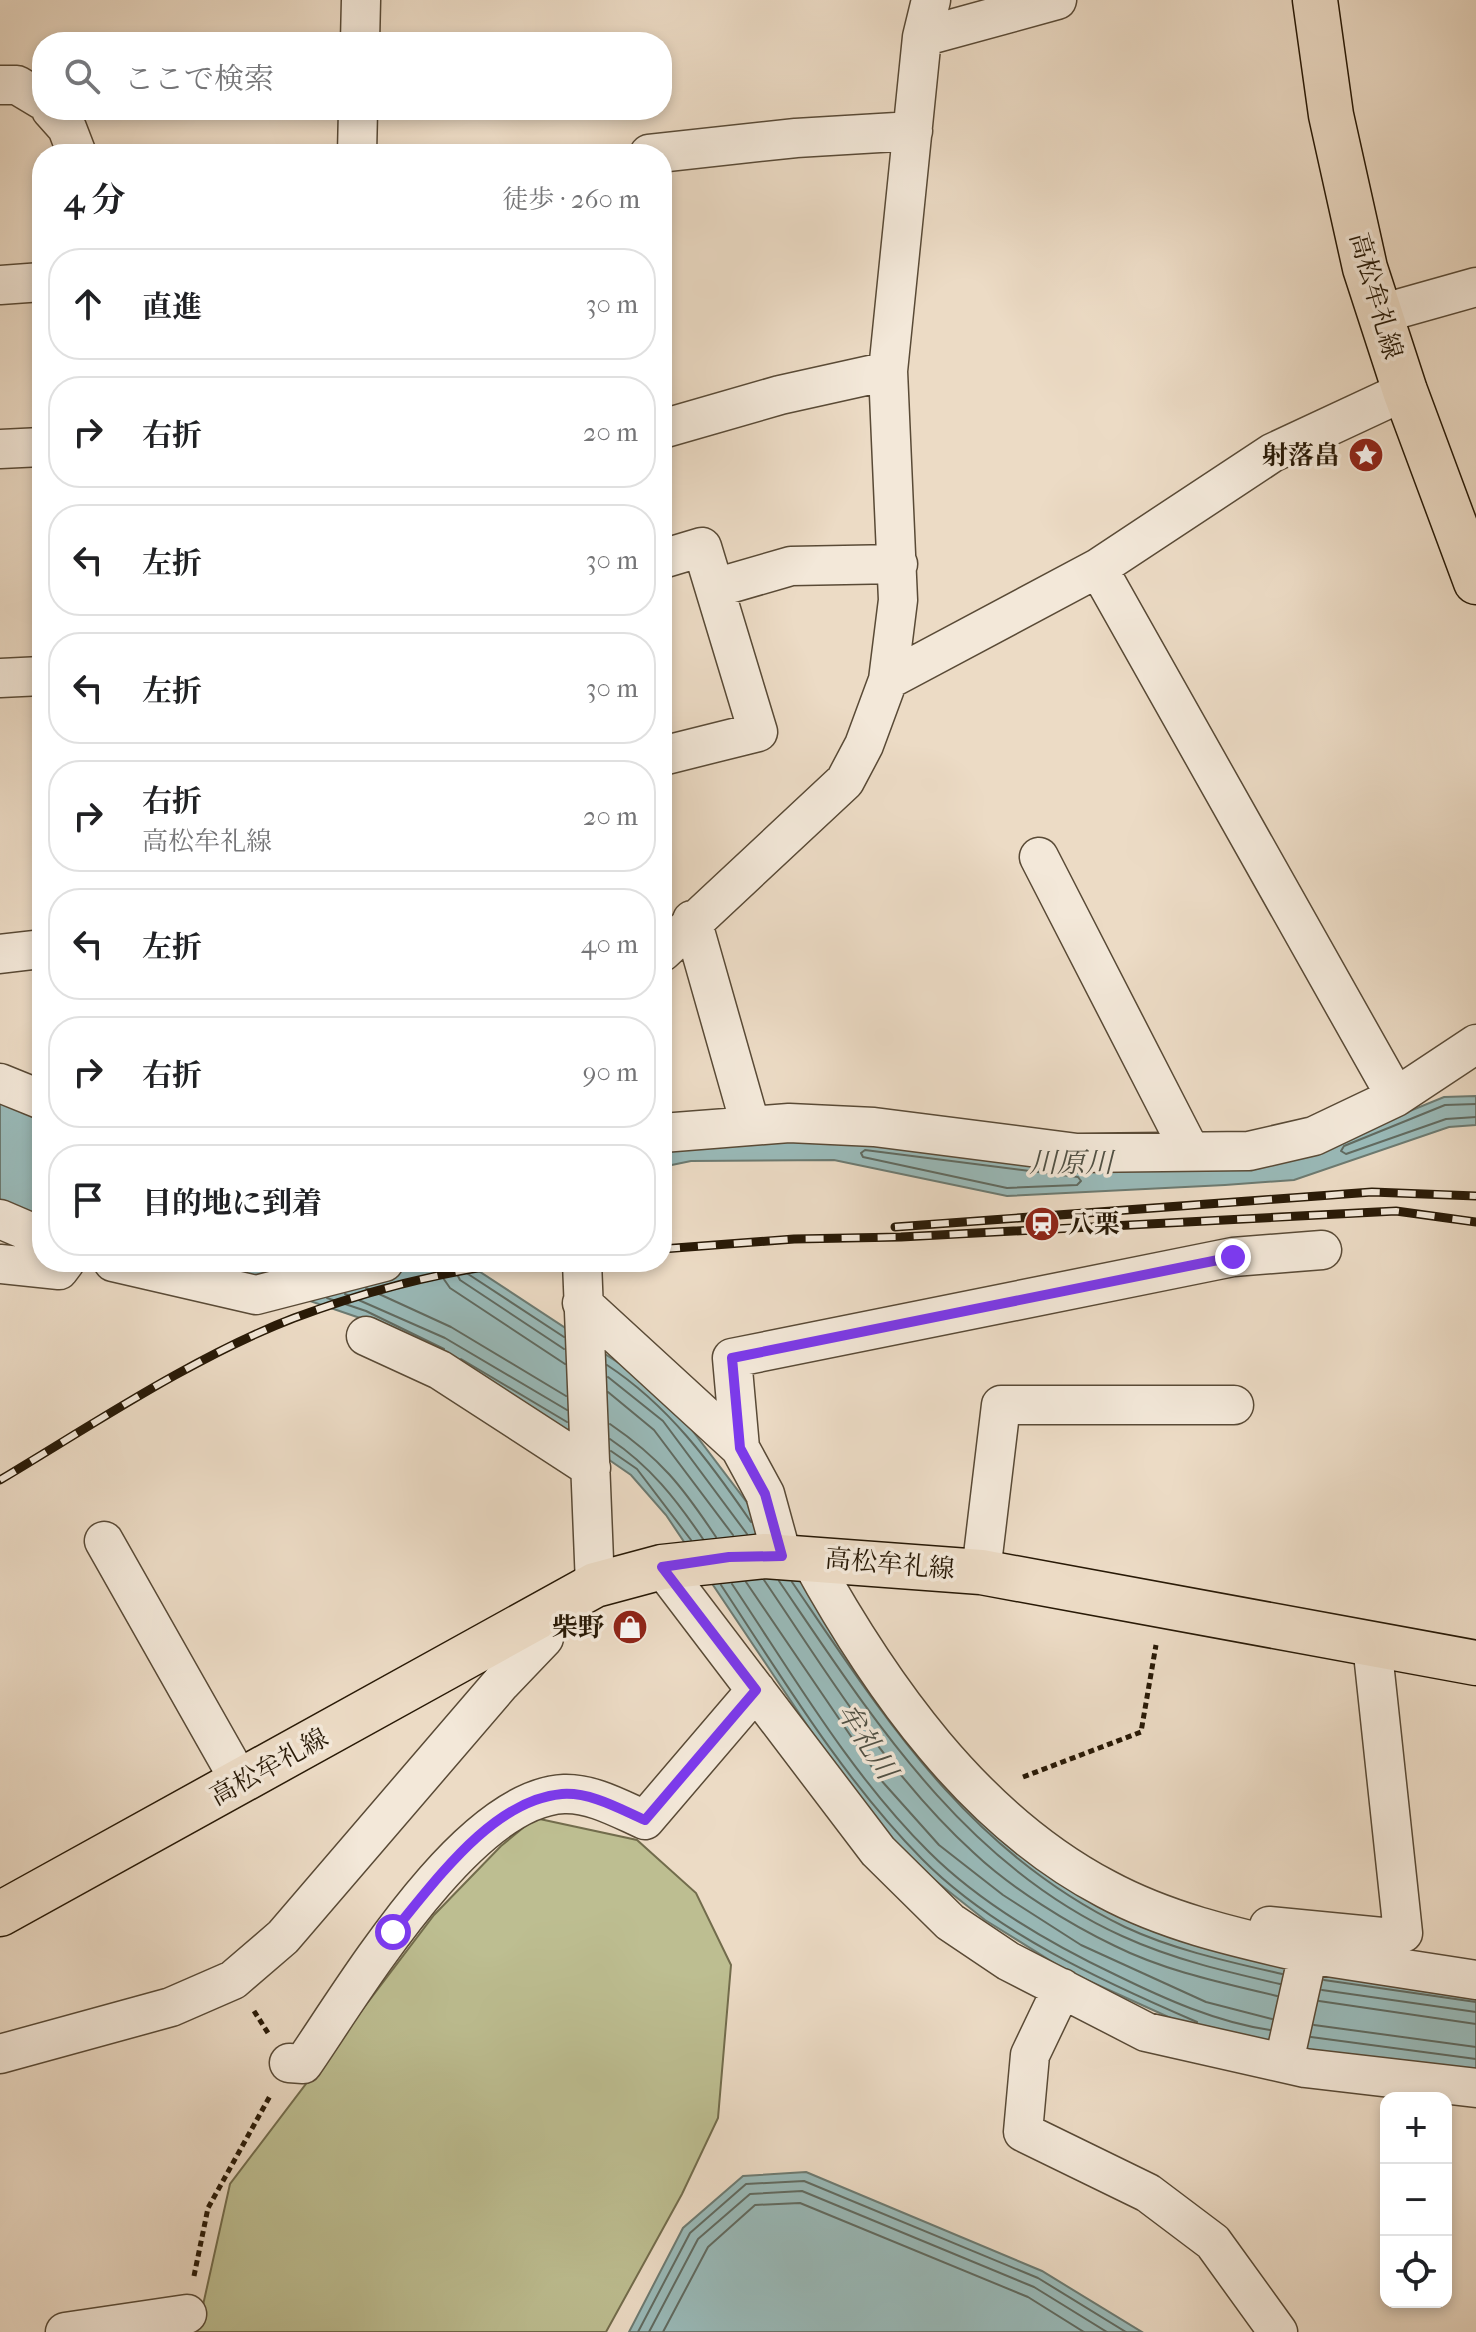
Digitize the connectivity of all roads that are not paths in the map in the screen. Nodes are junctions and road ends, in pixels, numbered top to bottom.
1 (361, 0) edge
2 (931, 0) edge
3 (1057, 0) edge
4 (1315, 0) edge
5 (360, 32) edge
6 (922, 37) junction
7 (0, 85) edge
8 (32, 94) edge
9 (60, 120) edge
10 (358, 120) edge
11 (913, 131) junction
12 (73, 144) edge
13 (357, 144) edge
14 (672, 151) edge
15 (32, 283) edge
16 (0, 285) edge
17 (1476, 287) edge
18 (1380, 314) junction
19 (888, 371) junction
20 (1405, 391) junction
21 (672, 426) edge
22 (32, 447) edge
23 (0, 449) edge
24 (672, 556) edge
25 (898, 564) junction
26 (1098, 568) junction
27 (1476, 582) edge
28 (715, 588) junction
29 (32, 676) edge
30 (0, 678) edge
31 (888, 680) junction
32 (672, 754) edge
33 (1039, 857) dead end
34 (692, 920) junction
35 (672, 941) edge
36 (32, 950) edge
37 (0, 954) edge
38 (1476, 1044) edge
39 (0, 1083) edge
40 (32, 1096) edge
41 (1396, 1097) junction
42 (750, 1124) junction
43 (672, 1132) edge
44 (1190, 1151) junction
45 (0, 1219) edge
46 (32, 1233) edge
47 (1322, 1250) dead end
48 (0, 1264) edge
49 (32, 1267) edge
50 (156, 1272) edge
51 (345, 1272) edge
52 (582, 1272) edge
53 (582, 1303) junction
54 (366, 1336) dead end
55 (1234, 1405) dead end
56 (740, 1448) junction
57 (591, 1468) junction
58 (104, 1541) dead end
59 (785, 1557) junction
60 (677, 1564) junction
61 (981, 1572) junction
62 (595, 1585) junction
63 (545, 1614) junction
64 (1372, 1644) junction
65 (1476, 1663) edge
66 (756, 1690) junction
67 (241, 1783) junction
68 (1128, 1872) dead end
69 (0, 1914) edge
70 (1307, 1960) junction
71 (1476, 1980) edge
72 (1062, 1988) junction
73 (0, 2054) edge
74 (1286, 2055) junction
75 (289, 2063) road end
76 (1476, 2088) edge
77 (187, 2314) road end
78 (65, 2332) edge
79 (1278, 2332) edge

1 - 5 street
2 - 6 street
3 - 6 street
4 - 18 main road, 高松牟礼線
6 - 11 street
7 - 8 street
9 - 12 street
10 - 13 street
11 - 14 street
11 - 19 street
15 - 16 street
17 - 18 street
18 - 20 main road, 高松牟礼線
19 - 21 street
19 - 25 street
20 - 26 street
20 - 27 main road, 高松牟礼線
22 - 23 street
24 - 28 street
25 - 28 street
25 - 31 street
26 - 31 street
26 - 41 street
28 - 32 street
29 - 30 street
31 - 34 street
33 - 44 street
34 - 35 street
34 - 42 street
36 - 37 street
38 - 41 street
39 - 40 street
41 - 44 street
42 - 43 street
42 - 44 street
45 - 46 street
47 - 56 street
48 - 49 street
50 - 51 street
52 - 53 street
53 - 56 street
53 - 57 street
54 - 57 street
55 - 61 street
56 - 59 street
57 - 62 street
58 - 67 street
59 - 60 main road, 高松牟礼線
59 - 61 main road, 高松牟礼線
59 - 70 street
60 - 62 main road, 高松牟礼線
60 - 66 street
61 - 64 main road, 高松牟礼線
62 - 63 main road, 高松牟礼線
63 - 67 main road, 高松牟礼線
63 - 73 street
64 - 65 main road, 高松牟礼線
64 - 68 street
66 - 72 street
66 - 75 street
67 - 69 main road, 高松牟礼線
70 - 71 street
70 - 74 street
72 - 74 street
72 - 79 street
74 - 76 street
77 - 78 street

